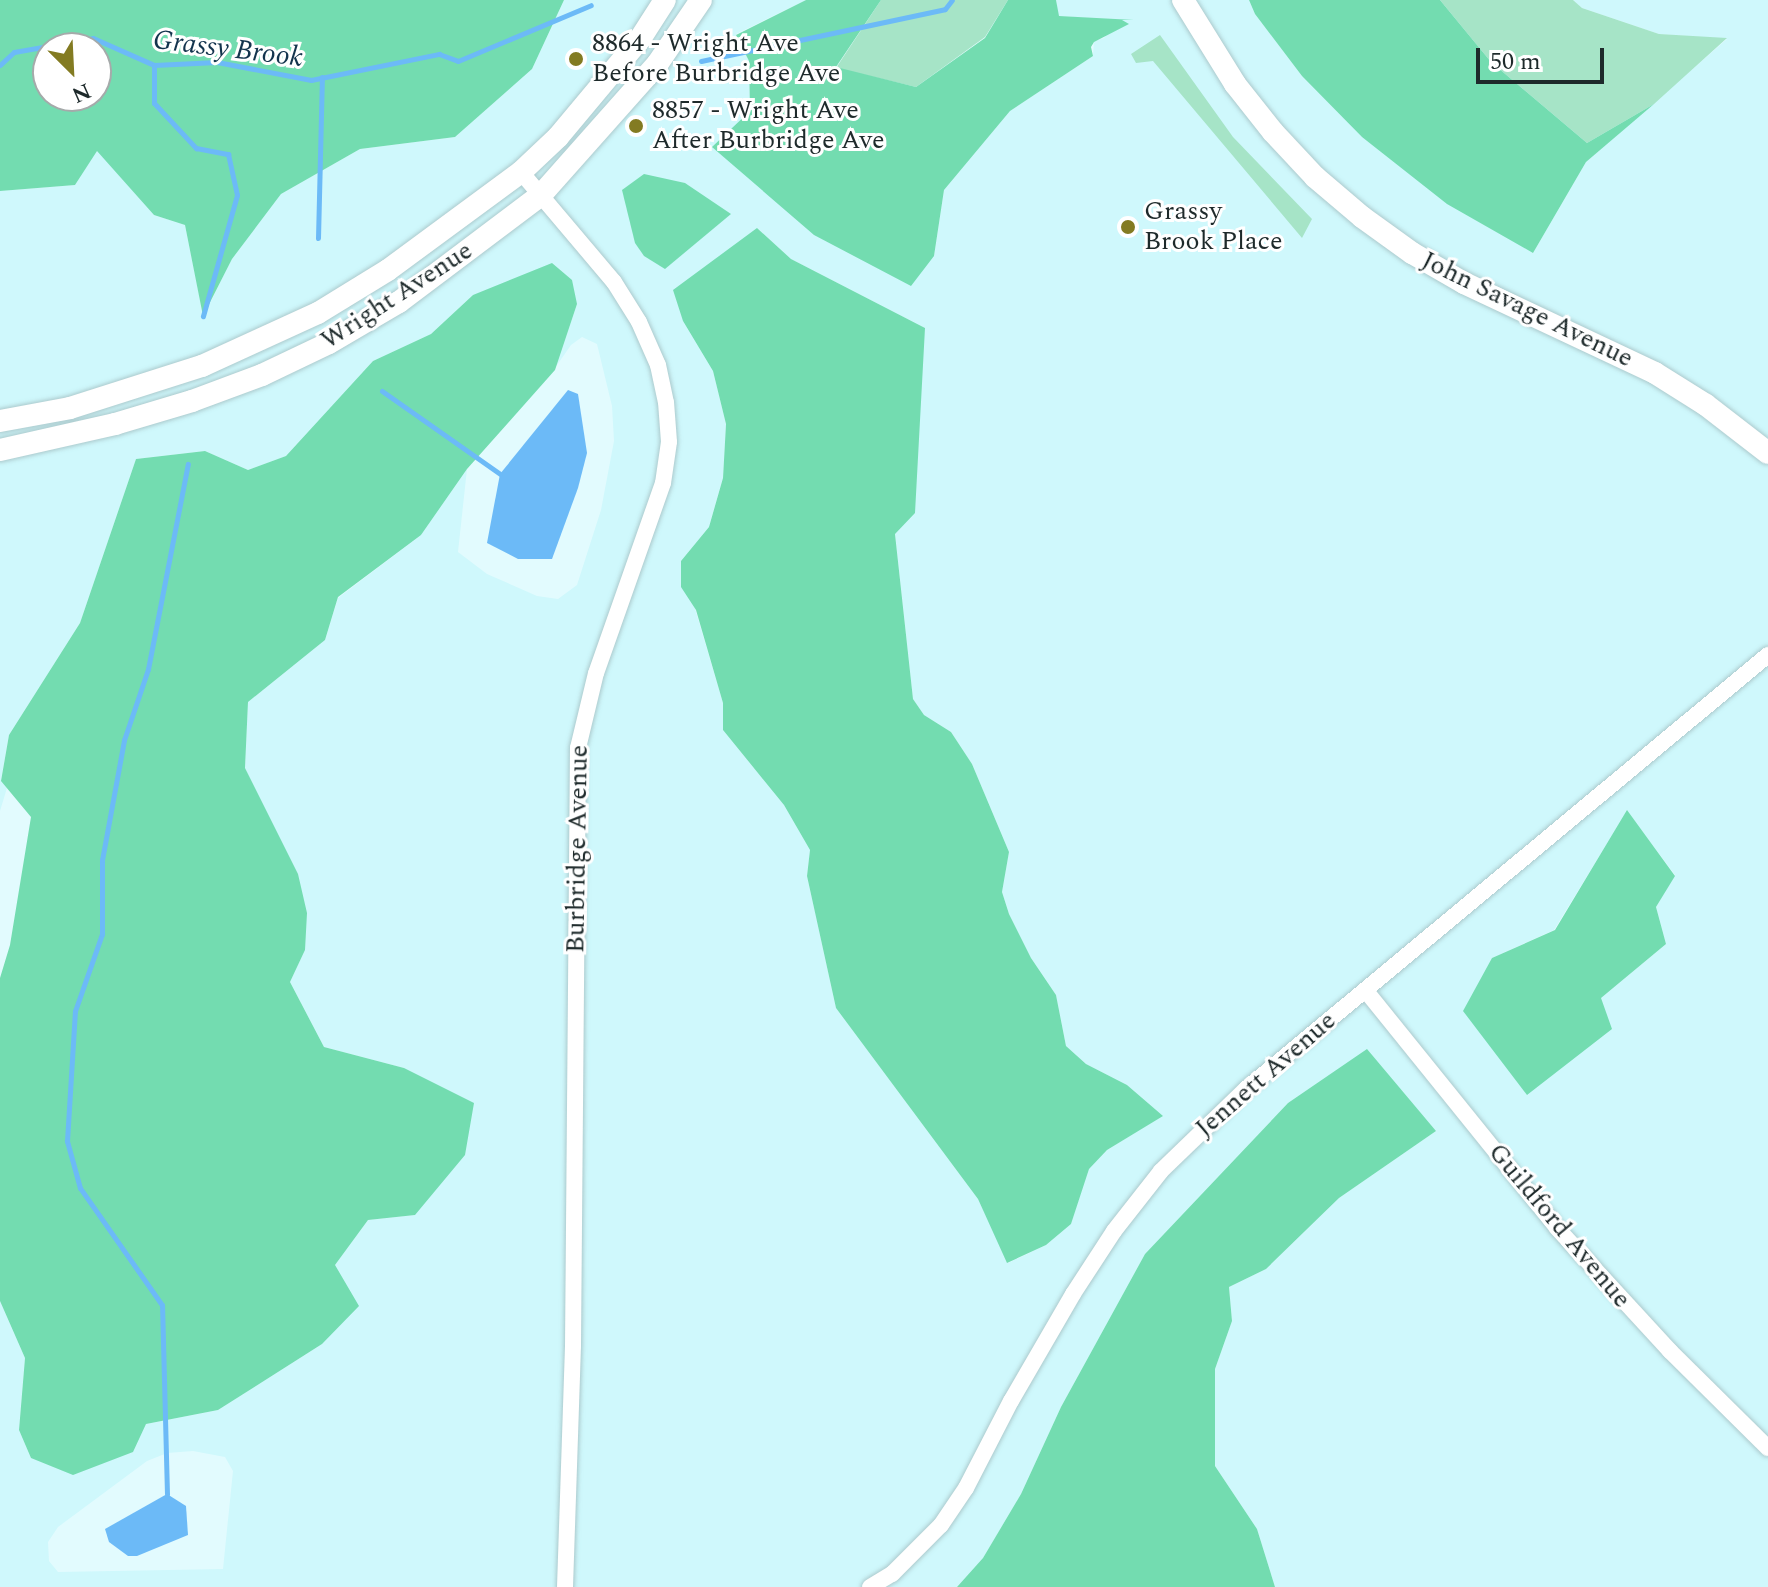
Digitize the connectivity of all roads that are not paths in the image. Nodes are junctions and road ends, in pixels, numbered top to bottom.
1 (665, 0) edge
2 (701, 0) edge
3 (1183, 0) edge
4 (521, 172) junction
5 (541, 195) junction
6 (0, 421) edge
7 (0, 450) edge
8 (1768, 453) edge
9 (1768, 655) edge
10 (1366, 991) junction
11 (1768, 1448) edge
12 (565, 1587) edge
13 (870, 1587) edge

1 - 4 main road, Wright Avenue
2 - 5 main road, Wright Avenue
3 - 8 main road, John Savage Avenue
4 - 5 street, Burbridge Avenue
4 - 6 main road, Wright Avenue
5 - 7 main road, Wright Avenue
5 - 12 street, Burbridge Avenue
9 - 10 street, Jennett Avenue
10 - 11 street, Guildford Avenue
10 - 13 street, Jennett Avenue

